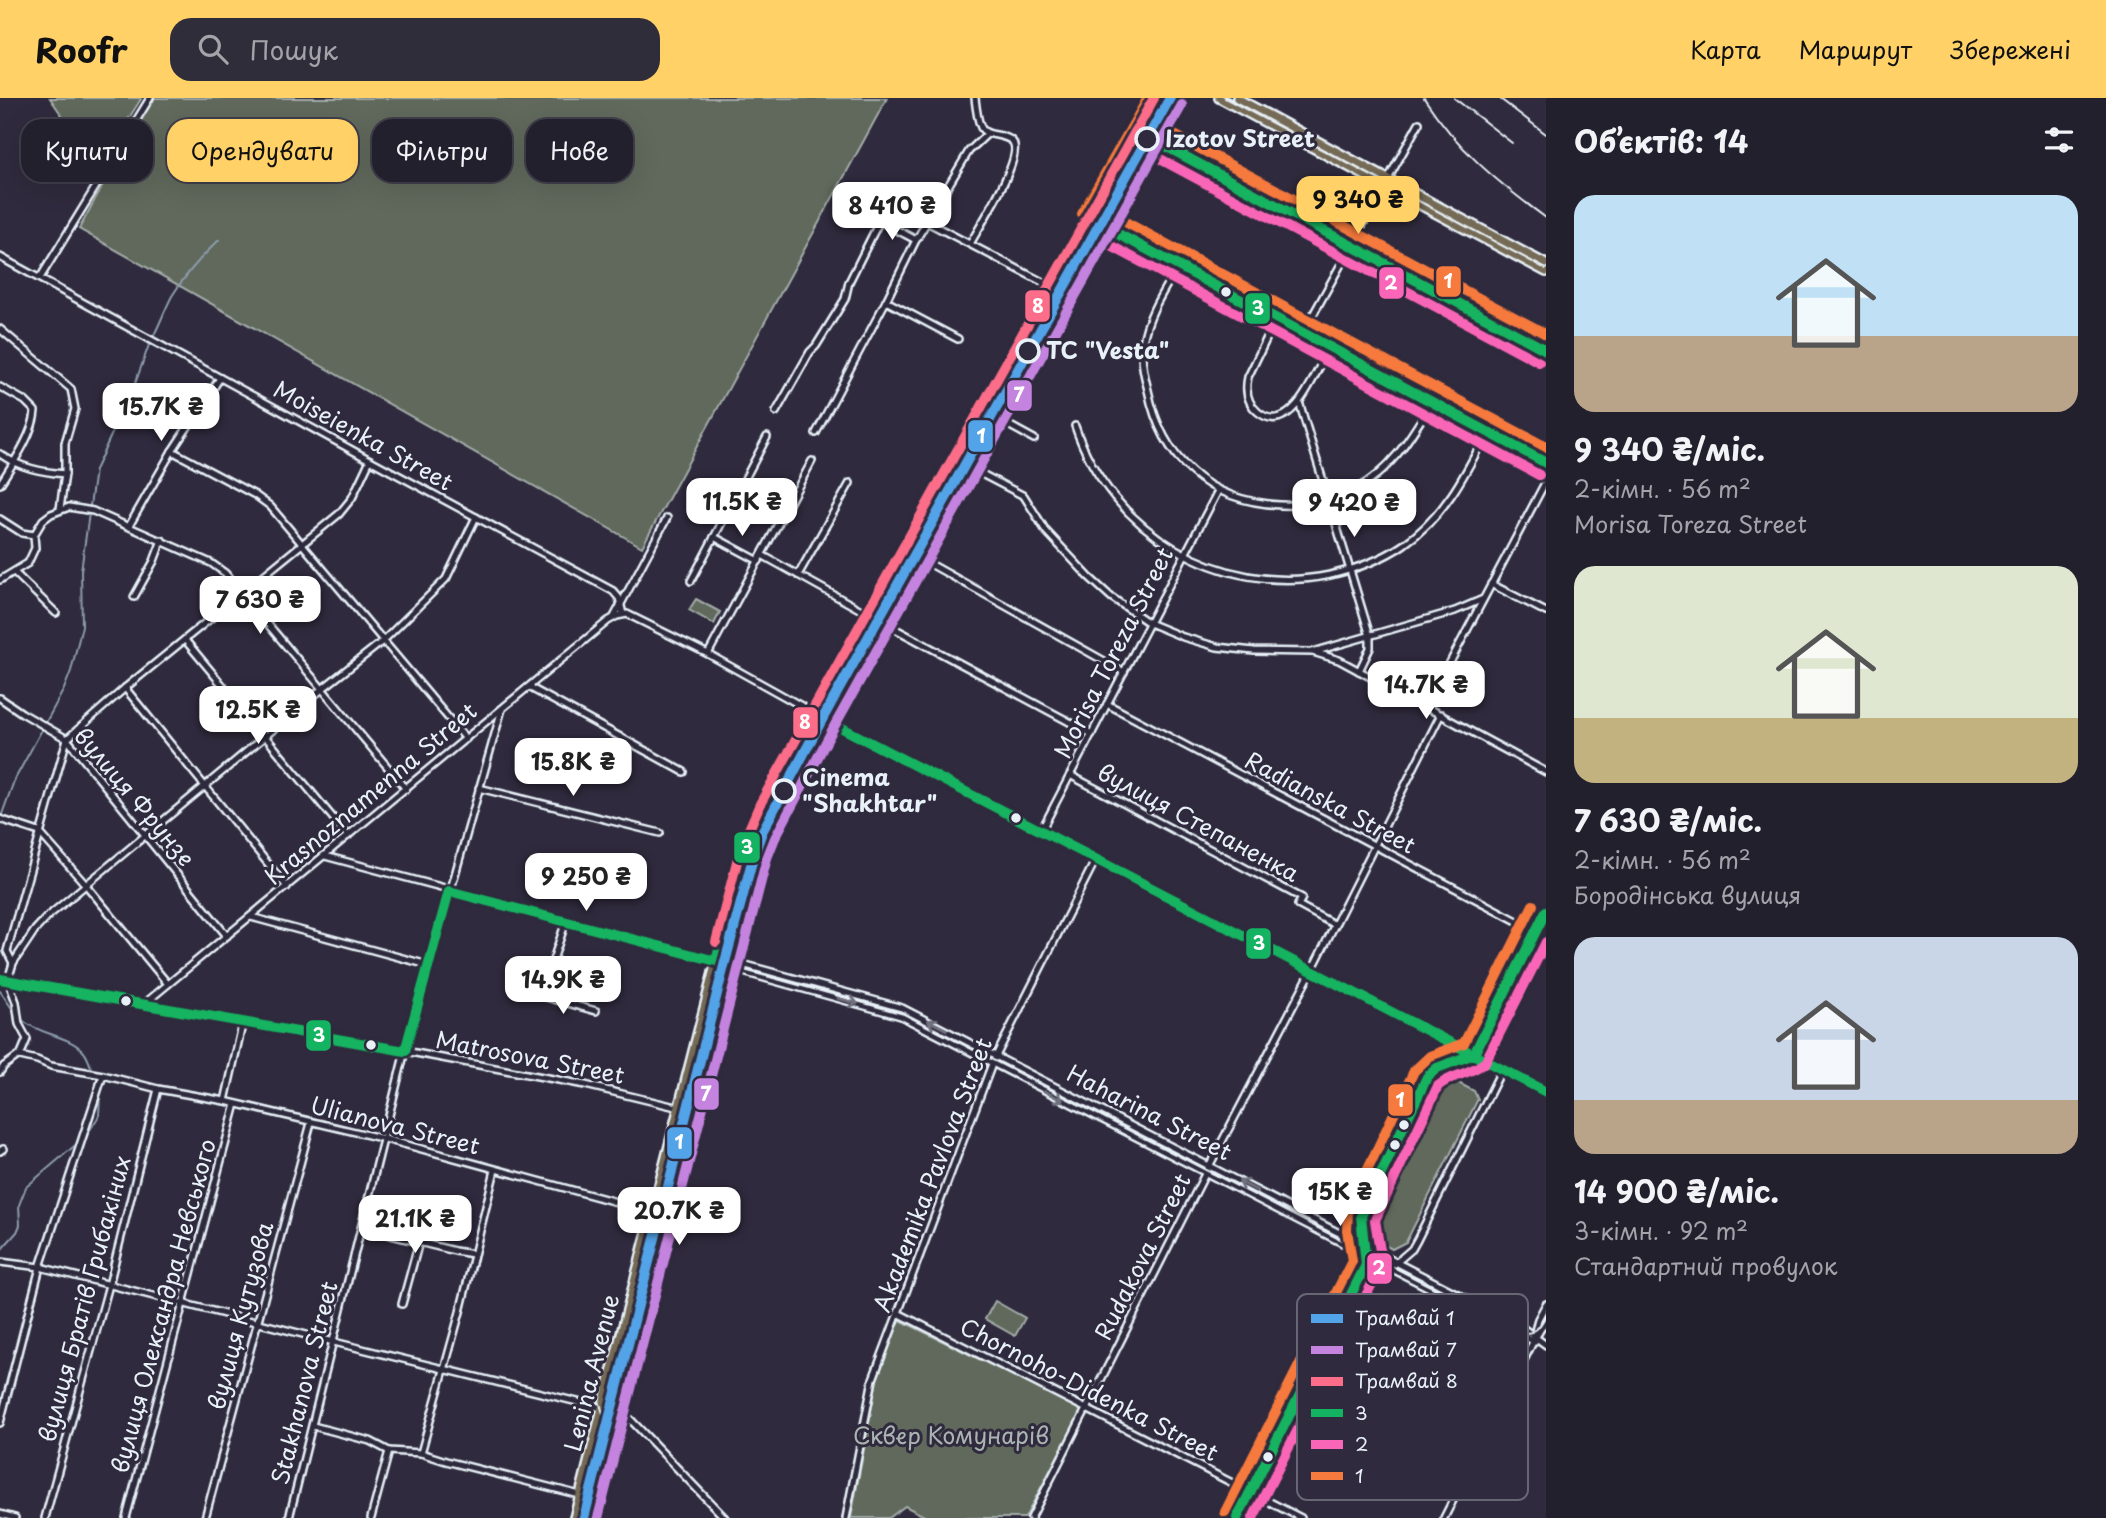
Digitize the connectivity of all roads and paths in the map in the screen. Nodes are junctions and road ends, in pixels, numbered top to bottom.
1 (150, 98) edge
2 (975, 98) edge
3 (1164, 98) edge
4 (1181, 98) edge
5 (1219, 98) edge
6 (1237, 98) edge
7 (1419, 123) dead end
8 (987, 134) junction
9 (1158, 142) junction
10 (1385, 182) junction
11 (884, 212) dead end
12 (880, 221) junction
13 (1094, 221) junction
14 (927, 222) junction
15 (1110, 228) junction
16 (916, 240) junction
17 (970, 244) junction
18 (1350, 247) junction
19 (0, 257) edge
20 (1546, 264) edge
21 (1178, 266) junction
22 (1546, 272) edge
23 (40, 278) junction
24 (1056, 289) junction
25 (886, 301) junction
26 (1276, 319) junction
27 (0, 329) edge
28 (1303, 333) junction
29 (958, 339) dead end
30 (1329, 347) junction
31 (1546, 350) edge
32 (220, 378) junction
33 (0, 387) edge
34 (1432, 402) junction
35 (1300, 405) junction
36 (776, 412) dead end
37 (1003, 422) junction
38 (1074, 426) dead end
39 (1487, 432) junction
40 (816, 433) dead end
41 (767, 437) dead end
42 (1034, 439) dead end
43 (172, 451) junction
44 (0, 454) edge
45 (370, 460) junction
46 (812, 461) dead end
47 (13, 463) junction
48 (1546, 463) edge
49 (976, 471) junction
50 (65, 474) junction
51 (1546, 481) edge
52 (850, 483) dead end
53 (0, 484) edge
54 (1218, 491) junction
55 (1329, 500) junction
56 (60, 509) junction
57 (476, 517) junction
58 (667, 518) dead end
59 (0, 519) edge
60 (129, 526) junction
61 (34, 535) junction
62 (713, 537) junction
63 (162, 540) junction
64 (302, 544) junction
65 (1184, 555) junction
66 (760, 558) junction
67 (925, 561) junction
68 (1350, 570) junction
69 (14, 572) junction
70 (798, 575) junction
71 (0, 580) edge
72 (691, 581) dead end
73 (1491, 584) junction
74 (241, 592) junction
75 (134, 597) dead end
76 (1483, 599) junction
77 (621, 605) junction
78 (1546, 612) edge
79 (56, 613) dead end
80 (623, 614) junction
81 (872, 616) junction
82 (614, 617) junction
83 (1149, 623) junction
84 (888, 625) junction
85 (1370, 636) junction
86 (186, 640) junction
87 (383, 641) junction
88 (1313, 652) junction
89 (708, 654) junction
90 (1359, 671) junction
91 (1124, 672) junction
92 (529, 687) junction
93 (125, 688) junction
94 (322, 689) junction
95 (0, 698) edge
96 (1107, 704) junction
97 (1427, 706) junction
98 (502, 709) junction
99 (1441, 714) junction
100 (817, 715) junction
101 (484, 723) junction
102 (833, 723) junction
103 (495, 734) junction
104 (1092, 734) junction
105 (267, 736) junction
106 (466, 739) junction
107 (67, 740) junction
108 (684, 772) dead end
109 (1546, 772) edge
110 (1070, 775) junction
111 (206, 787) junction
112 (479, 788) junction
113 (405, 789) junction
114 (0, 818) edge
115 (1041, 831) junction
116 (39, 832) junction
117 (660, 833) dead end
118 (145, 836) junction
119 (348, 836) junction
120 (1374, 846) junction
121 (325, 856) junction
122 (1096, 859) junction
123 (86, 885) junction
124 (287, 887) junction
125 (449, 891) junction
126 (1546, 911) edge
127 (251, 917) junction
128 (566, 921) junction
129 (1335, 925) junction
130 (1536, 931) junction
131 (227, 936) junction
132 (716, 961) junction
133 (13, 963) junction
134 (737, 963) junction
135 (428, 965) junction
136 (1311, 970) junction
137 (0, 979) edge
138 (8, 980) junction
139 (168, 984) junction
140 (144, 1004) junction
141 (596, 1012) dead end
142 (243, 1021) junction
143 (405, 1051) junction
144 (1474, 1054) junction
145 (20, 1056) junction
146 (996, 1056) junction
147 (992, 1064) junction
148 (1502, 1069) junction
149 (0, 1072) edge
150 (103, 1076) junction
151 (158, 1089) junction
152 (1546, 1092) edge
153 (225, 1101) junction
154 (236, 1104) junction
155 (680, 1108) junction
156 (310, 1123) junction
157 (385, 1139) junction
158 (1209, 1166) junction
159 (495, 1170) junction
160 (1205, 1174) junction
161 (653, 1212) junction
162 (1361, 1216) junction
163 (362, 1228) junction
164 (419, 1242) junction
165 (1352, 1244) junction
166 (473, 1254) junction
167 (1365, 1255) junction
168 (0, 1262) edge
169 (1397, 1263) junction
170 (40, 1267) junction
171 (1391, 1267) junction
172 (109, 1285) junction
173 (1346, 1294) edge
174 (1445, 1294) edge
175 (1458, 1294) edge
176 (183, 1303) junction
177 (402, 1304) dead end
178 (1546, 1304) edge
179 (898, 1313) junction
180 (1538, 1319) junction
181 (1546, 1320) edge
182 (257, 1323) junction
183 (1528, 1325) edge
184 (1528, 1333) edge
185 (1528, 1335) edge
186 (1534, 1338) junction
187 (334, 1342) junction
188 (1546, 1345) edge
189 (1528, 1350) edge
190 (443, 1369) junction
191 (1297, 1395) edge
192 (602, 1408) junction
193 (1087, 1408) junction
194 (622, 1414) junction
195 (0, 1422) edge
196 (313, 1426) junction
197 (389, 1451) junction
198 (421, 1453) junction
199 (1250, 1492) junction
200 (580, 1495) junction
201 (1453, 1500) edge
202 (0, 1514) edge
203 (15, 1518) edge
204 (45, 1518) edge
205 (126, 1518) edge
206 (205, 1518) edge
207 (289, 1518) edge
208 (371, 1518) edge
209 (574, 1518) edge
210 (594, 1518) edge
211 (725, 1518) edge
212 (846, 1518) edge
213 (1031, 1518) edge
214 (1237, 1518) edge
215 (1301, 1518) edge
216 (1444, 1518) edge

1 - 23 street
2 - 8 street
3 - 13 main road, Lenina Avenue
4 - 9 main road, Lenina Avenue
5 - 10 main road
6 - 10 main road
7 - 10 street
8 - 14 street
8 - 17 street
9 - 15 main road, Lenina Avenue
9 - 18 street
10 - 18 street
10 - 20 main road
10 - 22 main road
11 - 12 street
12 - 16 street
12 - 36 street
13 - 15 main road
13 - 24 main road, Lenina Avenue
14 - 16 street
14 - 17 street
15 - 21 main road
15 - 37 main road, Lenina Avenue
16 - 25 street
17 - 24 street
18 - 28 street
18 - 31 street
19 - 23 street, Moiseienka Street
21 - 26 main road
21 - 54 street
23 - 32 street, Moiseienka Street
24 - 81 main road, Lenina Avenue
25 - 29 street
25 - 40 street
26 - 28 main road
26 - 35 street
27 - 50 street
28 - 30 main road
30 - 34 main road
30 - 35 street
32 - 43 street
32 - 45 street, Moiseienka Street
33 - 47 street
34 - 39 main road
34 - 55 street
35 - 55 street
37 - 42 street
37 - 49 main road, Lenina Avenue
38 - 65 street
39 - 48 main road
39 - 68 street
41 - 62 street
43 - 60 street
43 - 64 street
44 - 47 street
45 - 57 street, Moiseienka Street
45 - 64 street
46 - 66 street
47 - 50 street
47 - 53 street
49 - 67 main road, Lenina Avenue
49 - 83 street
50 - 56 street
51 - 73 street
52 - 70 street
54 - 55 street
54 - 65 street, Morisa Toreza Street
55 - 68 street
56 - 60 street
56 - 61 street
57 - 77 street, Moiseienka Street
57 - 87 street
58 - 77 street
59 - 61 street
60 - 63 street
61 - 69 street
62 - 66 street
62 - 72 street
63 - 74 street
63 - 75 street
64 - 74 street
64 - 87 street
65 - 68 street
65 - 83 street, Morisa Toreza Street
66 - 70 street
66 - 89 street
67 - 84 main road, Lenina Avenue
67 - 91 street
68 - 85 street
69 - 71 street
69 - 79 street
70 - 81 street
73 - 76 street
73 - 78 street
74 - 86 street
74 - 94 street
76 - 85 street
76 - 97 street
77 - 80 street
77 - 82 street
80 - 82 street, Krasnoznamenna Street
80 - 89 street
81 - 100 main road, Lenina Avenue
82 - 92 street, Krasnoznamenna Street
83 - 88 street
83 - 91 street, Morisa Toreza Street
84 - 102 main road, Lenina Avenue
84 - 104 street
85 - 88 street
85 - 90 street
86 - 93 street
86 - 105 street
87 - 94 street
87 - 106 street
88 - 90 street
89 - 100 street
90 - 97 street
91 - 96 street, Morisa Toreza Street
92 - 98 street, Krasnoznamenna Street
92 - 108 street
93 - 107 street
93 - 111 street
94 - 105 street
94 - 113 street
95 - 107 street, вулиця Фрунзе
96 - 104 street, Morisa Toreza Street
96 - 120 street, Radianska Street
97 - 99 street
98 - 101 street, Krasnoznamenna Street
98 - 103 street, Stakhanova Street
99 - 109 street
99 - 120 street, Rudakova Street
100 - 102 street
100 - 132 main road, Lenina Avenue
101 - 103 street
101 - 106 street, Krasnoznamenna Street
102 - 115 street
102 - 134 main road, Lenina Avenue
103 - 112 street, Stakhanova Street
104 - 110 street, Morisa Toreza Street
105 - 111 street
105 - 119 street
106 - 113 street, Krasnoznamenna Street
107 - 116 street
107 - 118 street, вулиця Фрунзе
110 - 115 street, Morisa Toreza Street
110 - 129 street, вулиця Степаненка
111 - 118 street
111 - 124 street
112 - 117 street
112 - 125 street, Stakhanova Street
113 - 119 street, Krasnoznamenna Street
114 - 116 street
115 - 122 street
116 - 123 street
116 - 133 street
118 - 123 street
118 - 131 street, вулиця Фрунзе
119 - 121 street, Krasnoznamenna Street
120 - 129 street, Rudakova Street
120 - 130 street, Radianska Street
121 - 124 street, Krasnoznamenna Street
121 - 125 street, Haharina Street
122 - 136 street
122 - 146 street, Akademika Pavlova Street
123 - 133 street
123 - 139 street
124 - 127 street, Krasnoznamenna Street
125 - 128 street, Haharina Street
125 - 135 street, Stakhanova Street
126 - 130 main road
127 - 131 street, Krasnoznamenna Street
127 - 135 street
128 - 132 street, Haharina Street
128 - 141 street
129 - 136 street, Rudakova Street
130 - 144 main road
131 - 139 street, Krasnoznamenna Street
132 - 134 street, Haharina Street
132 - 155 main road, Lenina Avenue
133 - 138 street
146 -> 134 street, Haharina Street
134 -> 147 street, Haharina Street
134 - 194 main road, Lenina Avenue
135 - 143 street, Stakhanova Street
136 - 144 street
136 - 158 street, Rudakova Street
137 - 138 street, Matrosova Street
138 - 140 street, Matrosova Street
138 - 145 street
139 - 140 street, Krasnoznamenna Street
140 - 142 street, Matrosova Street
142 - 143 street, Matrosova Street
142 - 153 street
143 - 155 street, Matrosova Street
143 - 157 street, Stakhanova Street
144 - 148 street
144 - 162 main road
145 - 149 street
145 - 150 street, Ulianova Street
146 - 147 street, Akademika Pavlova Street
146 - 158 street, Haharina Street
147 -> 160 street, Haharina Street
147 - 179 street, Akademika Pavlova Street
148 - 152 street
148 - 169 street
150 - 151 street, Ulianova Street
150 - 170 street
151 - 153 street, Ulianova Street
151 - 172 street, вулиця Братів Грибакіних
153 - 154 street, Ulianova Street
154 - 156 street, Ulianova Street
154 - 176 street, вулиця Олександра Невського
155 - 161 main road, Lenina Avenue
156 - 157 street, Ulianova Street
156 - 182 street, вулиця Кутузова
157 - 159 street, Ulianova Street
157 - 163 street, Stakhanova Street
158 - 160 street, Rudakova Street
165 -> 158 street, Haharina Street
159 - 161 street, Ulianova Street
159 - 166 street
160 - 165 street, Haharina Street
160 - 193 street, Rudakova Street
161 - 192 main road, Lenina Avenue
162 - 165 main road
162 - 167 main road
163 - 164 street
163 - 187 street, Stakhanova Street
164 - 166 street
164 - 177 street
165 - 167 main road, Haharina Street
166 - 190 street
167 - 169 street, Haharina Street
167 - 171 street, Haharina Street
167 - 173 main road
168 - 170 street
169 - 171 street
169 - 175 street, Haharina Street
170 - 172 street
170 - 195 street
171 - 174 street, Haharina Street
172 - 176 street
172 - 204 street, вулиця Братів Грибакіних
176 - 182 street
176 - 205 street, вулиця Олександра Невського
178 - 180 street
179 - 193 street, Chornoho-Didenka Street
179 - 212 street, Akademika Pavlova Street
180 - 183 street
180 - 186 street
181 - 186 street
182 - 187 street
182 - 206 street, вулиця Кутузова
184 - 186 street, Haharina Street
185 - 186 street, Haharina Street
186 - 188 street, Haharina Street
186 - 189 street
187 - 190 street
187 - 196 street, Stakhanova Street
190 - 192 street
190 - 198 street
191 - 199 main road
192 - 194 main road
192 - 200 main road, Lenina Avenue
193 - 199 street, Chornoho-Didenka Street
193 - 213 street, Rudakova Street
194 - 210 main road, Lenina Avenue
194 - 211 street
196 - 197 street
196 - 207 street, Stakhanova Street
197 - 198 street
197 - 208 street
198 - 200 street
199 - 214 main road
199 - 215 street, Chornoho-Didenka Street
200 - 209 main road, Lenina Avenue
201 - 216 street
202 - 203 street

